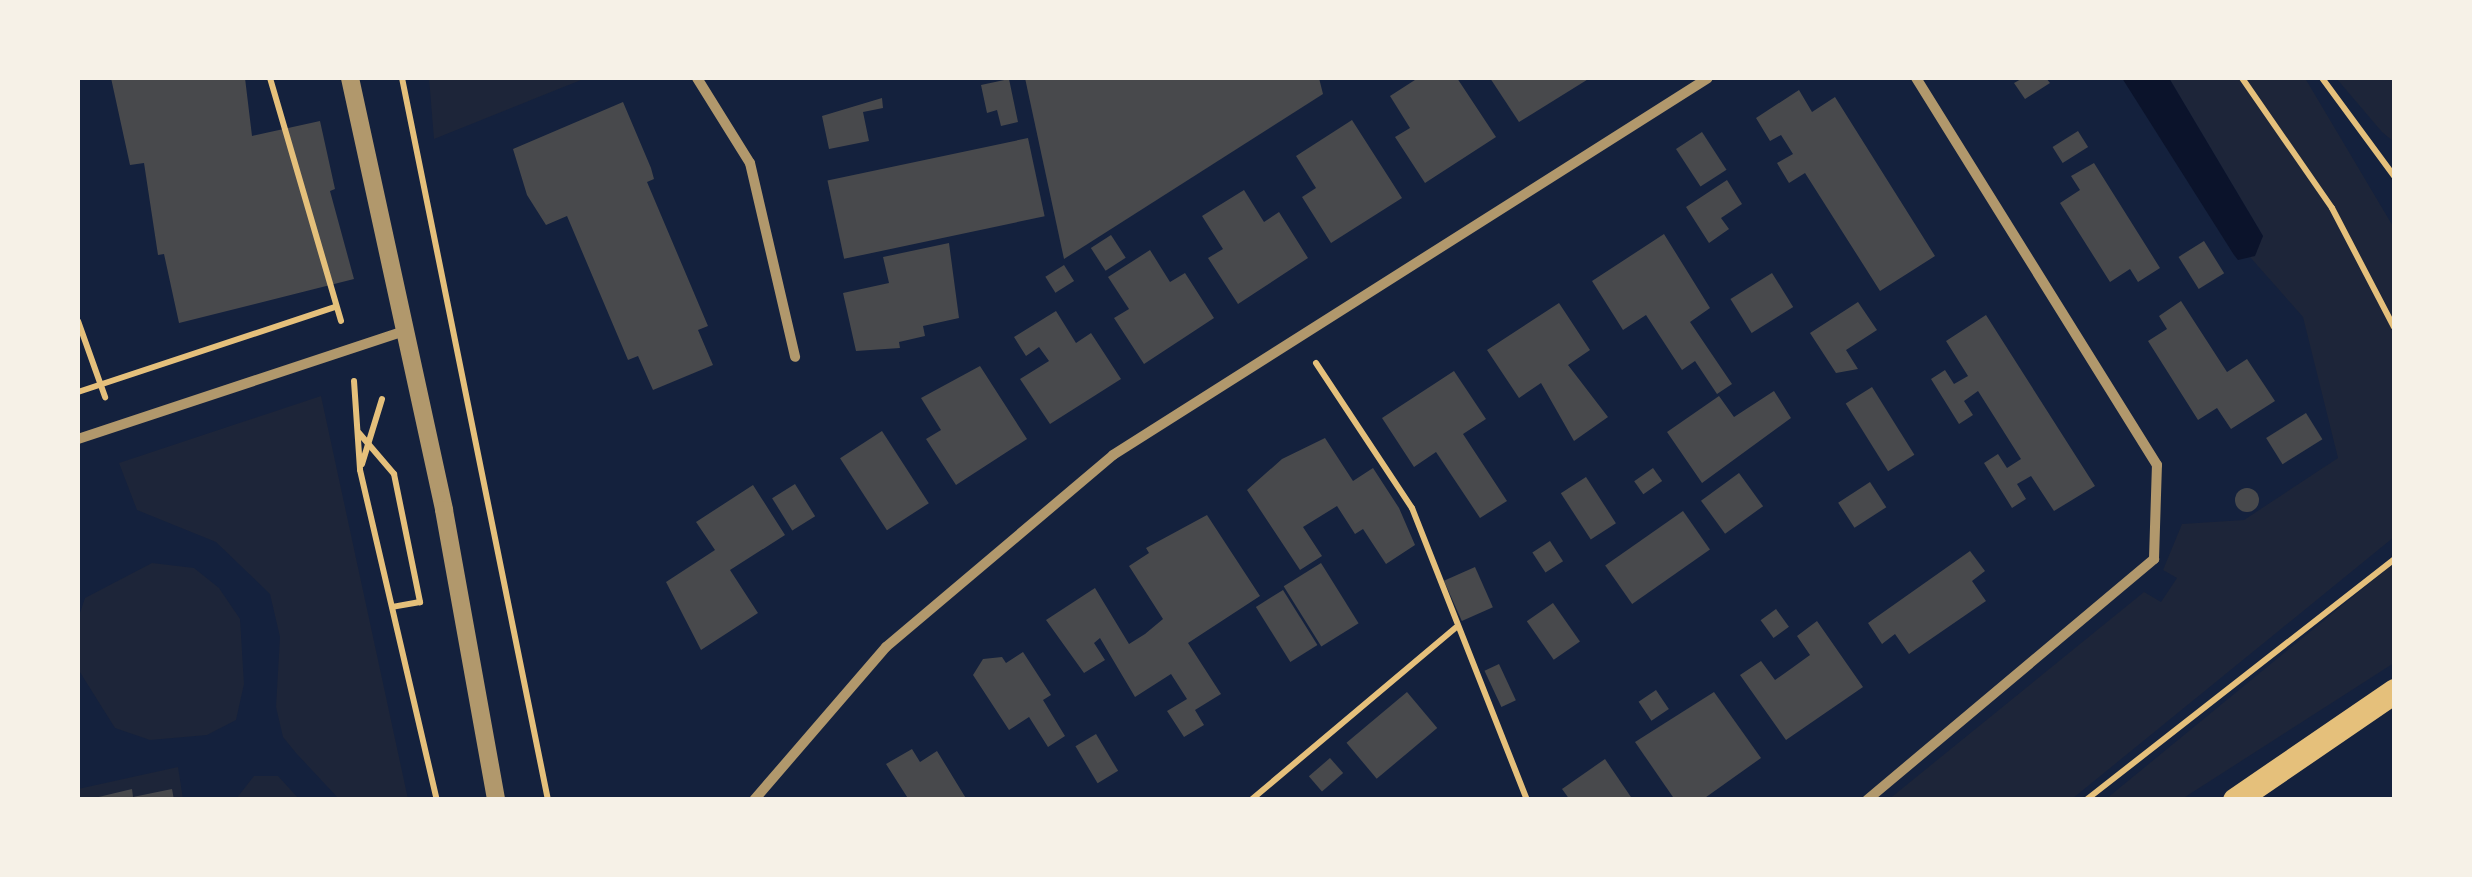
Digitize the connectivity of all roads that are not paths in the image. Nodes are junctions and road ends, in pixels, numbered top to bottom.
1 (350, 78) edge
2 (697, 78) edge
3 (1708, 78) edge
4 (1916, 78) edge
5 (404, 331) junction
6 (796, 357) dead end
7 (78, 440) edge
8 (2394, 691) edge
9 (496, 800) edge
10 (754, 800) edge
11 (1866, 800) edge
12 (2235, 800) edge

1 - 5 street
2 - 6 street
3 - 10 street
4 - 11 street
5 - 7 street
5 - 9 street
8 - 12 main road

